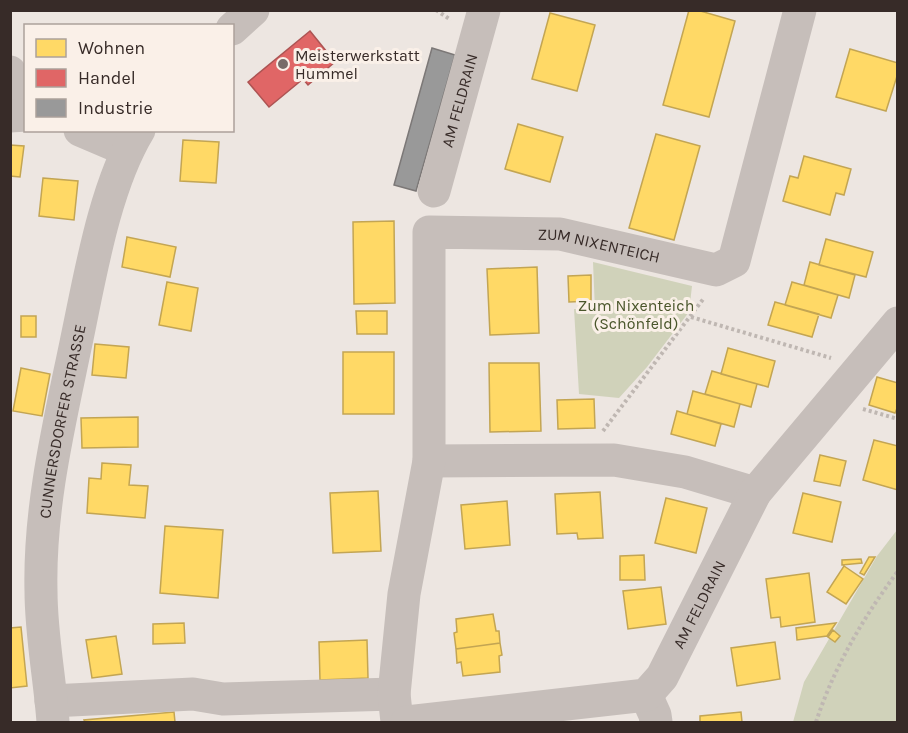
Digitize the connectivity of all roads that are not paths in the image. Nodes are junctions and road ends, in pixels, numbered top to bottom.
1 (253, 10) edge
2 (484, 10) edge
3 (800, 10) edge
4 (234, 27) edge
5 (10, 72) edge
6 (24, 94) edge
7 (91, 132) edge
8 (133, 140) edge
9 (434, 190) dead end
10 (897, 323) edge
11 (429, 461) junction
12 (755, 493) junction
13 (651, 709) edge
14 (52, 712) edge
15 (400, 713) edge

1 - 4 street
2 - 9 street, AM FELDRAIN
3 - 11 street, ZUM NIXENTEICH
5 - 6 street
7 - 8 street
8 - 14 street, CUNNERSDORFER STRASSE
10 - 12 street, AM FELDRAIN
11 - 12 street
11 - 15 street, ZUM NIXENTEICH
12 - 13 street, AM FELDRAIN
13 - 15 street, AM FELDRAIN
14 - 15 street, AM FELDRAIN

